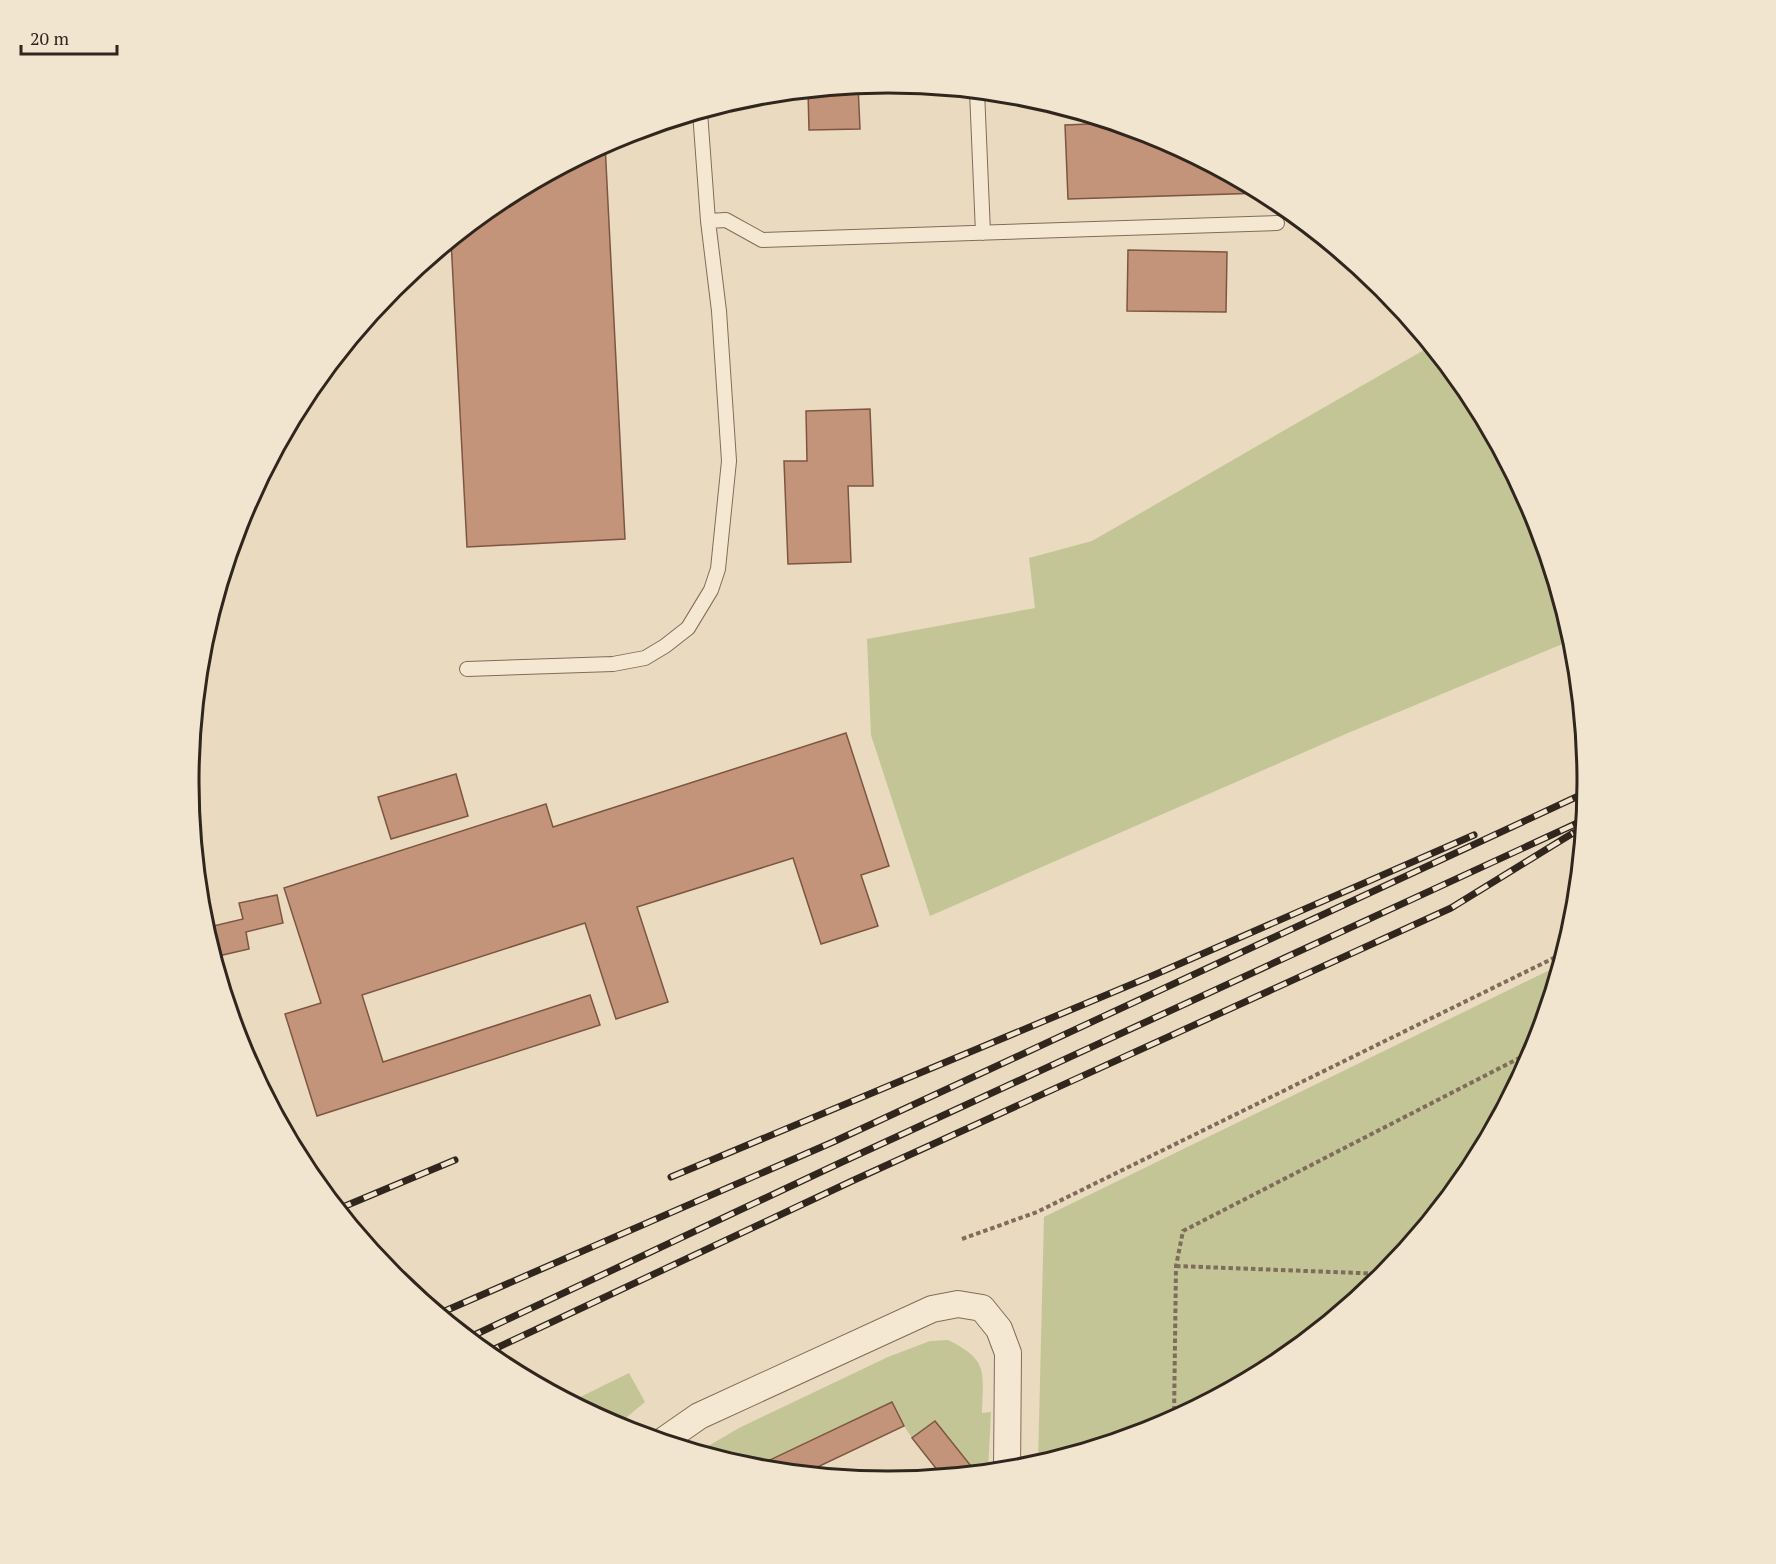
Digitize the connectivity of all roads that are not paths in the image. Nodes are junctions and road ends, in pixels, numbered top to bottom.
1 (977, 99) edge
2 (701, 119) edge
3 (708, 221) junction
4 (1277, 223) dead end
5 (983, 233) junction
6 (467, 669) dead end
7 (671, 1435) edge
8 (1007, 1460) edge

1 - 5 lane
2 - 3 lane
3 - 5 lane
3 - 6 lane
4 - 5 lane
7 - 8 street

